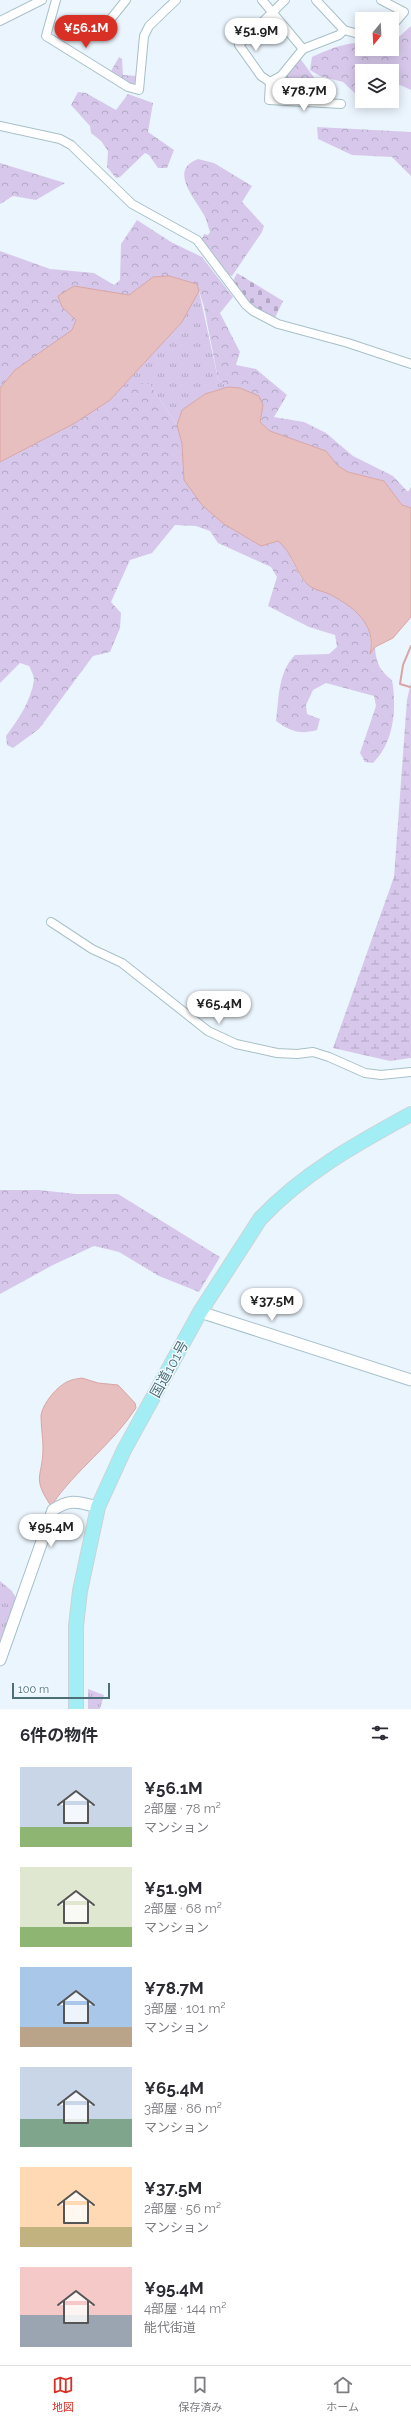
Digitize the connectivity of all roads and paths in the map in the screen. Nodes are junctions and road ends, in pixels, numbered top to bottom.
1 (42, 0) edge
2 (56, 0) edge
3 (126, 0) edge
4 (176, 0) edge
5 (262, 0) edge
6 (285, 0) edge
7 (316, 0) edge
8 (381, 0) edge
9 (274, 12) junction
10 (399, 18) edge
11 (0, 21) edge
12 (344, 30) junction
13 (101, 31) dead end
14 (355, 33) edge
15 (303, 49) junction
16 (270, 82) junction
17 (341, 104) dead end
18 (0, 126) edge
19 (411, 364) edge
20 (50, 922) dead end
21 (411, 1072) edge
22 (411, 1114) edge
23 (200, 1312) junction
24 (411, 1380) edge
25 (98, 1507) junction
26 (0, 1660) edge
27 (76, 1709) edge

1 - 11 street
2 - 4 street
3 - 13 street
5 - 9 street
6 - 9 street
7 - 12 street
8 - 10 street
9 - 15 street
9 - 16 street
12 - 14 street
12 - 15 street
15 - 16 street
16 - 17 street
18 - 19 street
20 - 21 street
22 - 23 highway, 国道101号
23 - 24 street
23 - 25 highway, 国道101号
25 - 26 street
25 - 27 highway, 国道101号

